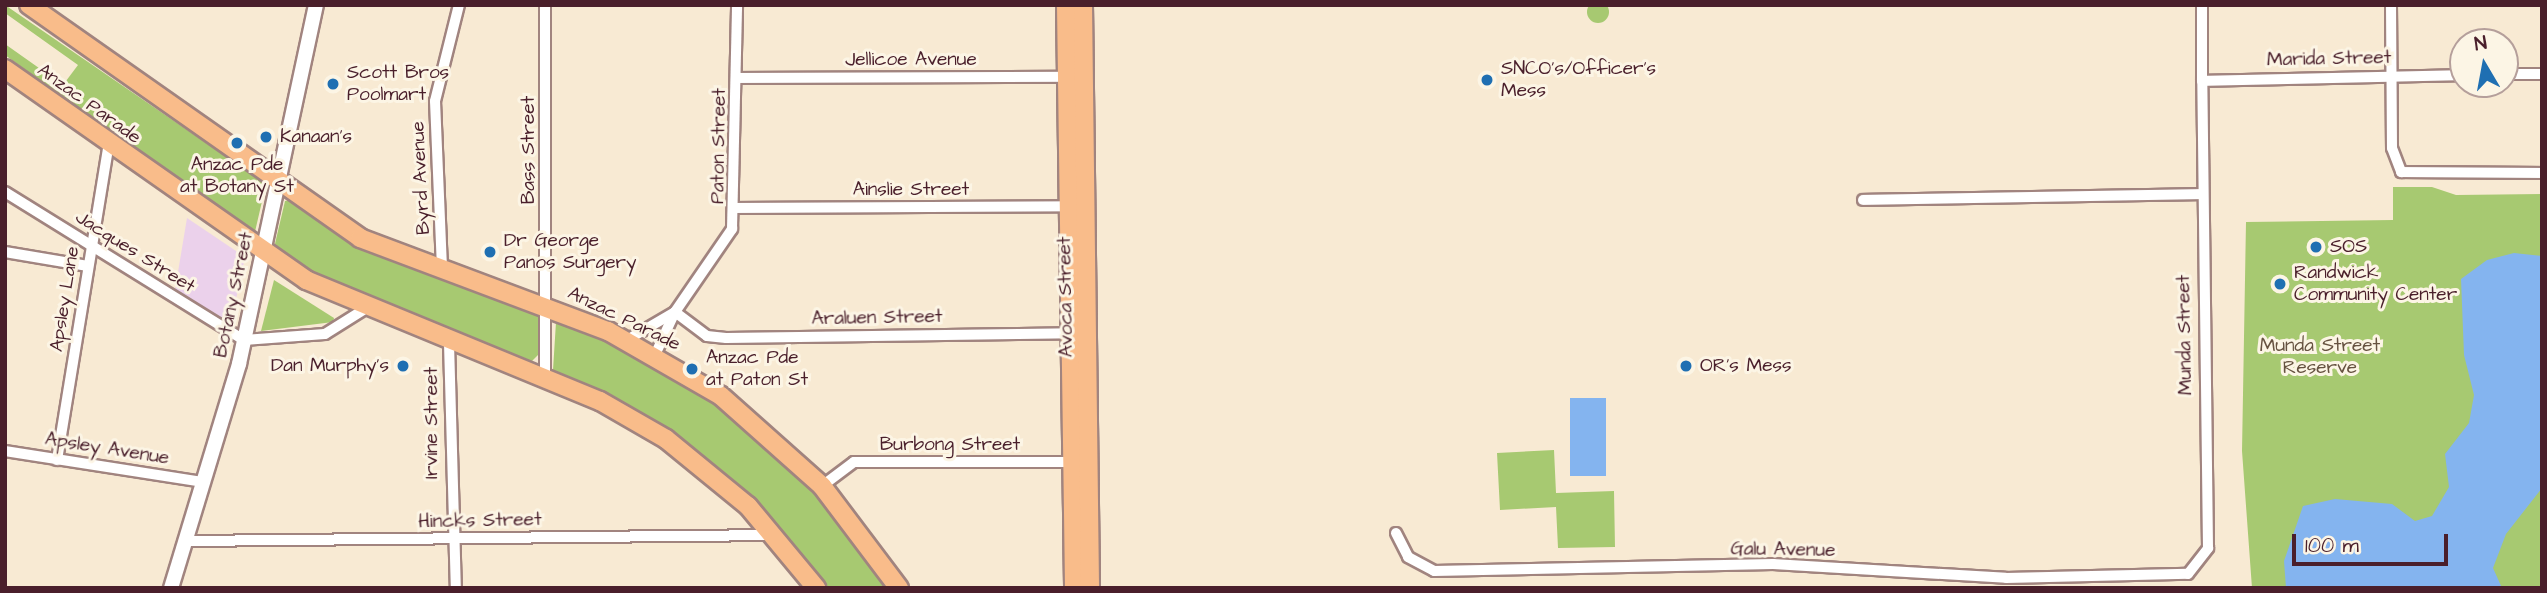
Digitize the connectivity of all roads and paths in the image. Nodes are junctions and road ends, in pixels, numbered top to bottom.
1 (29, 5) edge
2 (316, 5) edge
3 (459, 5) edge
4 (545, 5) edge
5 (737, 5) edge
6 (1066, 5) edge
7 (1083, 5) edge
8 (2202, 5) edge
9 (2391, 5) edge
10 (5, 69) edge
11 (2519, 74) edge
12 (2542, 74) edge
13 (2449, 75) edge
14 (2392, 76) junction
15 (737, 78) junction
16 (1076, 78) junction
17 (2202, 84) junction
18 (109, 144) junction
19 (2542, 173) edge
20 (279, 182) junction
21 (5, 192) edge
22 (2201, 194) junction
23 (1863, 200) dead end
24 (1077, 206) junction
25 (736, 208) junction
26 (91, 245) junction
27 (5, 252) edge
28 (262, 253) junction
29 (88, 266) junction
30 (442, 268) junction
31 (547, 305) junction
32 (365, 309) junction
33 (675, 312) junction
34 (1079, 333) junction
35 (244, 340) junction
36 (627, 340) junction
37 (449, 342) junction
38 (655, 355) junction
39 (545, 378) junction
40 (5, 451) edge
41 (57, 460) junction
42 (1080, 462) junction
43 (204, 482) junction
44 (822, 486) junction
45 (1396, 533) dead end
46 (774, 535) junction
47 (451, 539) junction
48 (186, 541) junction
49 (2188, 574) joint
50 (171, 588) edge
51 (456, 588) edge
52 (816, 588) edge
53 (899, 588) edge
54 (1074, 588) edge
55 (1090, 588) edge

1 - 20 main road, Anzac Parade
2 - 20 street, Botany Street
3 - 30 street, Byrd Avenue
4 - 31 street, Bass Street
5 - 15 street, Paton Street
6 - 16 main road, Avoca Street
7 - 16 main road, Avoca Street
8 - 17 street, Munda Street
9 - 14 street
10 - 18 main road, Anzac Parade
11 - 12 street
13 - 14 street, Marida Street
14 - 17 street, Marida Street
14 - 19 street
15 - 16 street, Jellicoe Avenue
15 - 25 street, Paton Street
16 - 24 main road, Avoca Street
17 - 22 street, Munda Street
18 - 26 street, Apsley Lane
18 - 28 main road, Anzac Parade
20 - 28 street, Botany Street
20 - 30 main road, Anzac Parade
21 - 26 street, Jacques Street
22 - 23 street
22 - 49 street, Munda Street
24 - 25 street, Ainslie Street
24 - 34 main road, Avoca Street
25 - 33 street, Paton Street
26 - 29 street, Apsley Lane
26 - 35 street, Jacques Street
27 - 29 street
28 - 32 main road, Anzac Parade
28 - 35 street, Botany Street
29 - 41 street, Apsley Lane
30 - 31 main road, Anzac Parade
31 - 36 main road, Anzac Parade
31 - 39 street, Bass Street
32 - 35 street
32 - 37 main road, Anzac Parade
33 - 34 street, Araluen Street
33 - 36 street, Paton Street
33 - 38 street, Paton Street
34 - 42 main road, Avoca Street
35 - 43 street, Botany Street
36 - 38 main road, Anzac Parade
37 - 39 main road, Anzac Parade
37 - 47 street, Irvine Street
38 - 44 main road, Anzac Parade
39 - 46 main road, Anzac Parade
40 - 41 street, Apsley Avenue
41 - 43 street, Apsley Avenue
42 - 44 street, Burbong Street
42 - 54 main road, Avoca Street
42 - 55 main road, Avoca Street
43 - 48 street, Botany Street
44 - 53 main road, Anzac Parade
45 - 49 street, Galu Avenue
46 - 47 street, Hincks Street
46 - 52 main road, Anzac Parade
47 - 48 street, Hincks Street
47 - 51 street, Irvine Street
48 - 50 street, Botany Street

